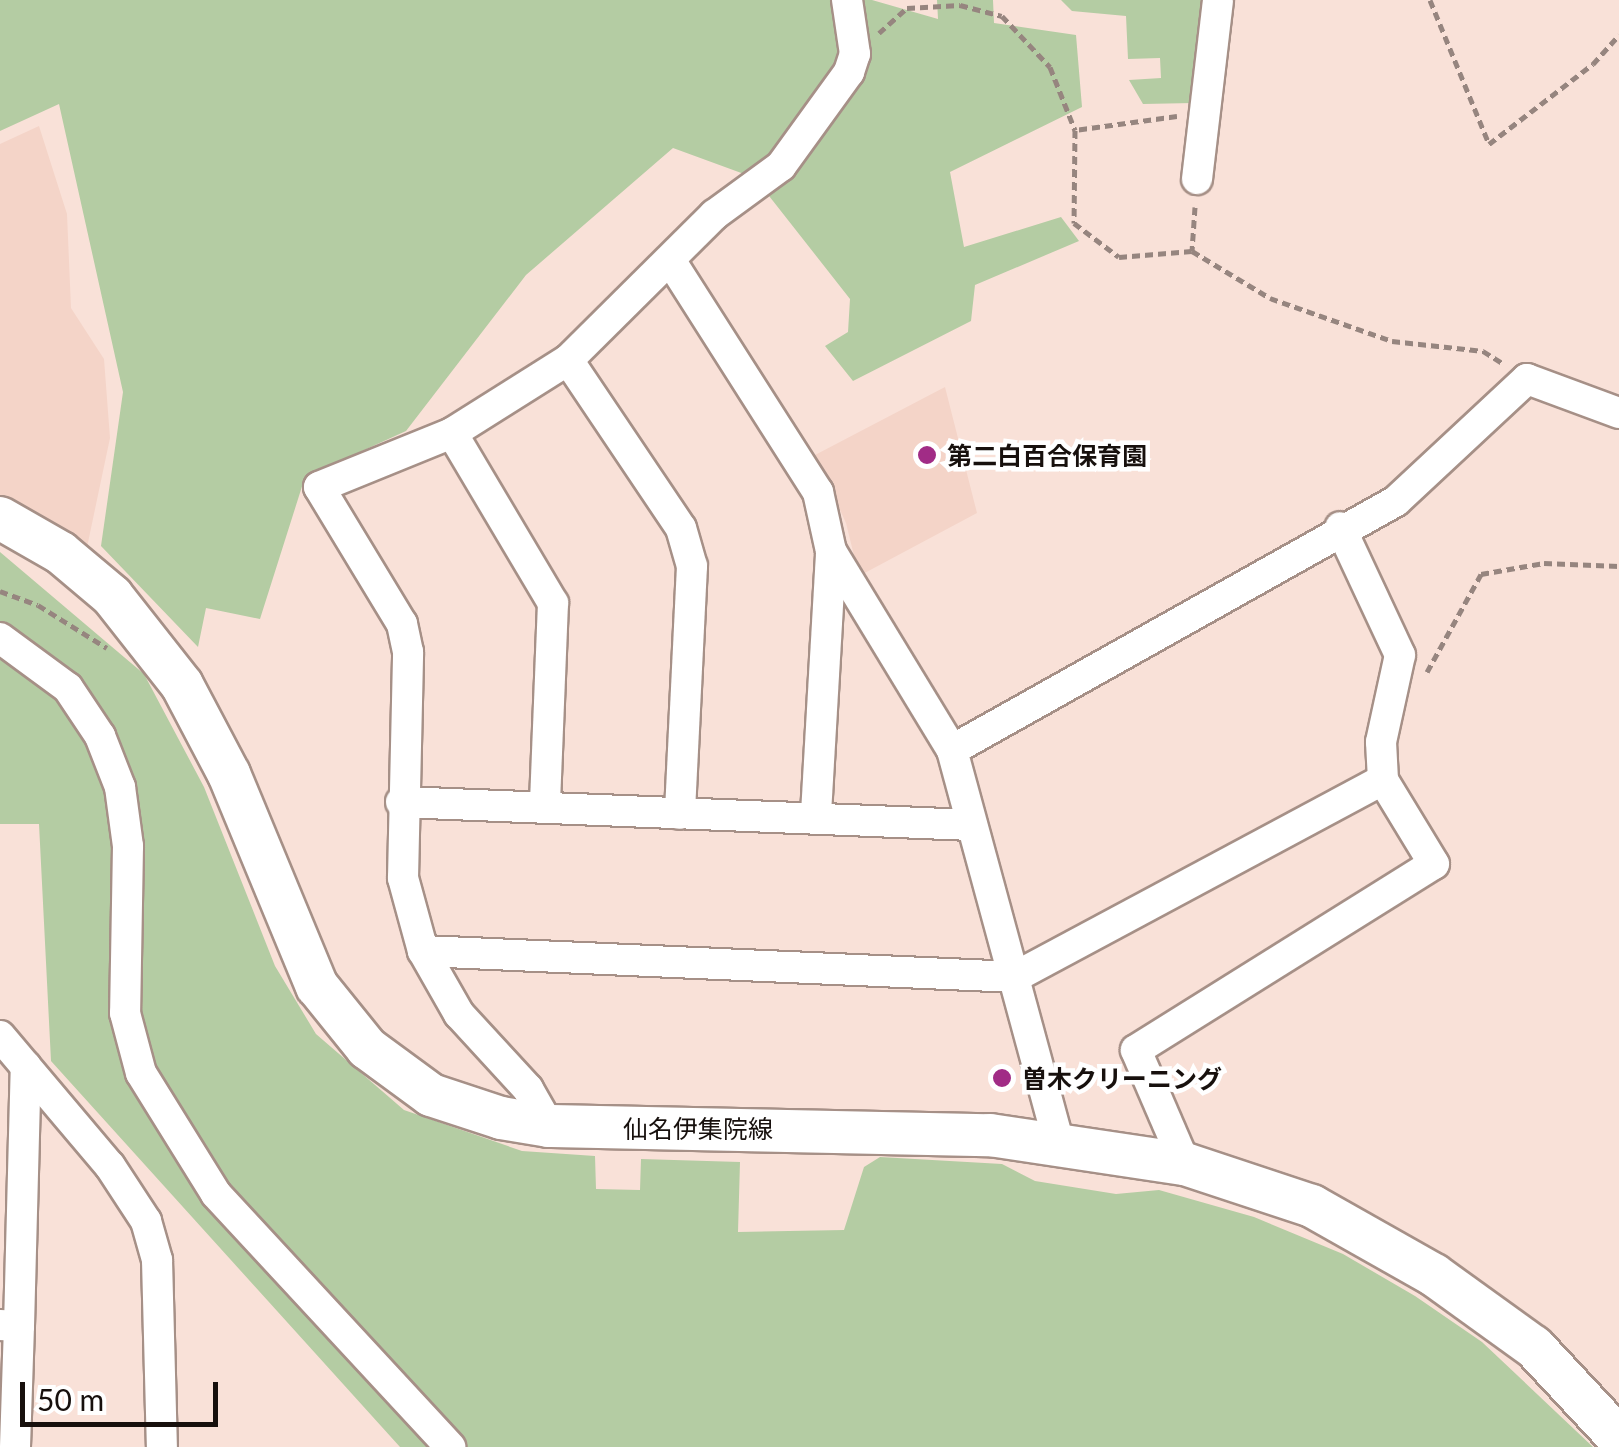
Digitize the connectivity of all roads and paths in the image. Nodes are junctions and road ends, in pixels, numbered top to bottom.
1 (847, 0) edge
2 (1218, 0) edge
3 (1430, 0) edge
4 (1619, 35) edge
5 (854, 54) junction
6 (1203, 113) junction
7 (1075, 130) junction
8 (1197, 179) joint
9 (1192, 251) junction
10 (672, 263) junction
11 (568, 360) junction
12 (1527, 379) junction
13 (1619, 413) edge
14 (452, 432) junction
15 (0, 518) edge
16 (1340, 527) junction
17 (831, 551) junction
18 (1619, 566) edge
19 (0, 591) edge
20 (0, 638) edge
21 (115, 653) dead end
22 (1420, 684) dead end
23 (952, 750) junction
24 (1383, 780) junction
25 (401, 802) junction
26 (545, 805) junction
27 (680, 814) junction
28 (816, 814) junction
29 (972, 825) junction
30 (423, 951) junction
31 (1015, 977) junction
32 (0, 1036) edge
33 (26, 1066) junction
34 (549, 1126) junction
35 (1058, 1142) junction
36 (1186, 1164) junction
37 (10, 1325) edge
38 (1619, 1438) edge
39 (15, 1447) edge
40 (162, 1447) edge
41 (450, 1447) edge

1 - 5 street
2 - 6 street
3 - 4 path
5 - 7 path
5 - 10 street
6 - 7 path
6 - 8 street
7 - 9 path
8 - 9 path
9 - 12 path
10 - 11 street
10 - 17 street
11 - 14 street
11 - 27 street
12 - 13 street
12 - 16 street
14 - 25 street
14 - 26 street
15 - 34 main road, 仙名伊集院線
16 - 23 street
16 - 24 street
17 - 23 street
17 - 28 street
18 - 22 path
19 - 21 path
20 - 41 street
23 - 29 street
24 - 31 street
24 - 36 street
25 - 26 street
25 - 30 street
26 - 27 street
27 - 28 street
28 - 29 street
29 - 31 street
30 - 31 street
30 - 34 street
31 - 35 street
32 - 33 street
33 - 37 street
33 - 40 street
34 - 35 main road, 仙名伊集院線
35 - 36 main road, 仙名伊集院線
36 - 38 main road, 仙名伊集院線
37 - 39 street

